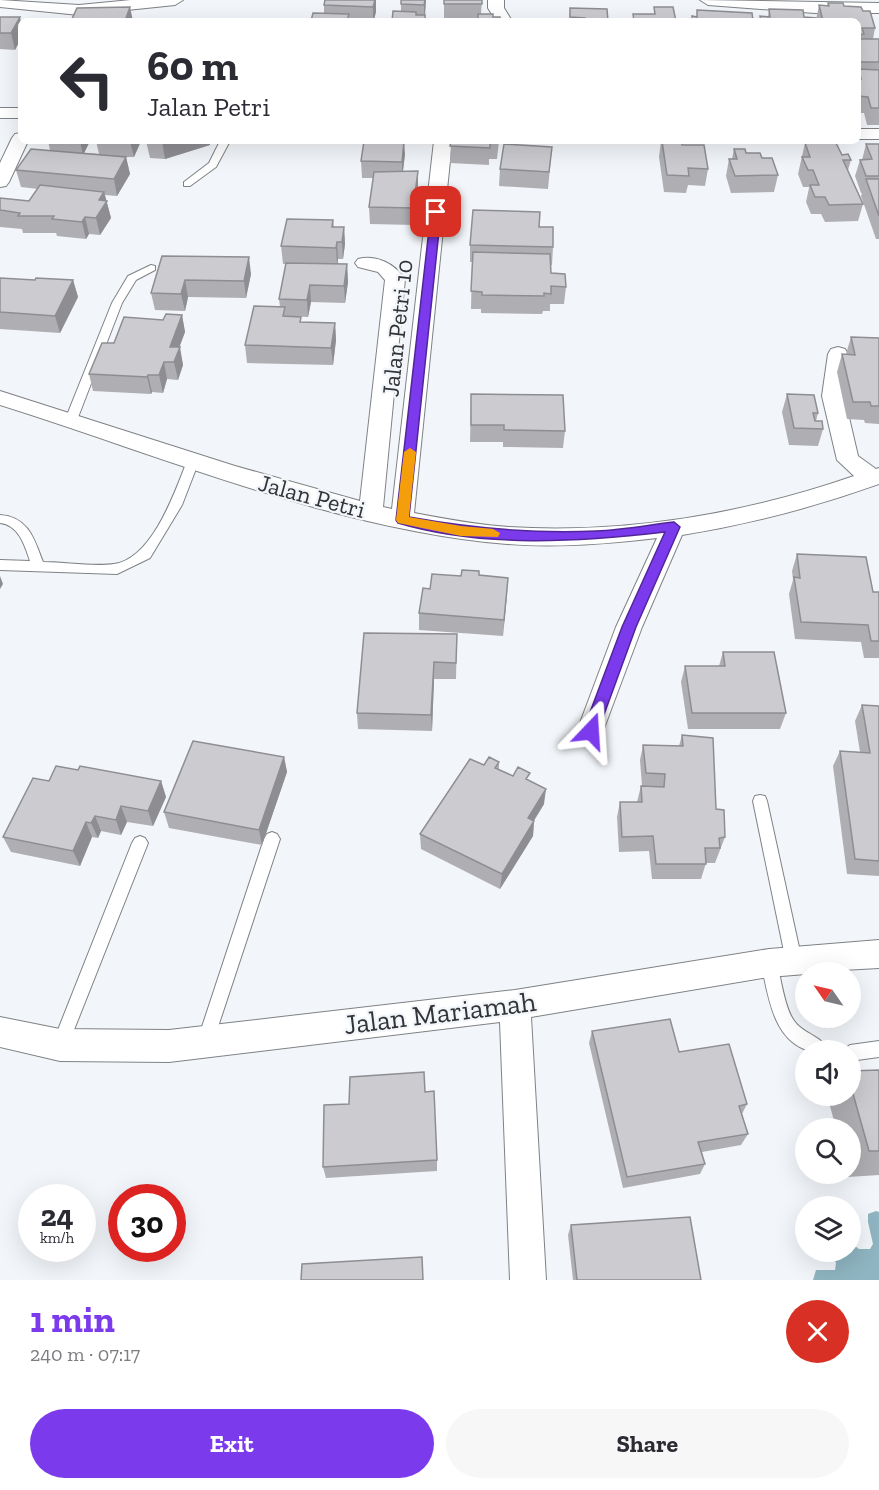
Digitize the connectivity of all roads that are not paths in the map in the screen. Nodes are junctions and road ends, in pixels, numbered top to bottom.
1 (175, 0) edge
2 (496, 0) edge
3 (708, 0) edge
4 (0, 2) edge
5 (879, 8) edge
6 (76, 16) edge
7 (502, 18) edge
8 (0, 112) edge
9 (18, 113) edge
10 (861, 134) edge
11 (879, 134) edge
12 (18, 144) edge
13 (224, 144) edge
14 (443, 144) edge
15 (0, 182) edge
16 (187, 184) dead end
17 (365, 263) dead end
18 (151, 268) dead end
19 (838, 354) dead end
20 (0, 399) edge
21 (71, 420) junction
22 (193, 461) junction
23 (876, 477) edge
24 (371, 513) junction
25 (0, 519) edge
26 (402, 520) junction
27 (674, 527) junction
28 (0, 565) edge
29 (39, 567) junction
30 (591, 731) dead end
31 (760, 801) dead end
32 (272, 839) dead end
33 (141, 843) dead end
34 (879, 954) edge
35 (782, 962) junction
36 (515, 1005) junction
37 (0, 1032) edge
38 (805, 1040) edge
39 (204, 1042) junction
40 (60, 1045) junction
41 (879, 1049) edge
42 (861, 1051) edge
43 (528, 1280) edge

1 - 6 street
2 - 7 street
3 - 5 street
4 - 6 street
8 - 9 street
10 - 11 street
12 - 15 street
13 - 16 lane
14 - 26 street, Jalan Petri 10
17 - 24 street
18 - 21 lane
19 - 23 street
20 - 21 street, Jalan Petri
21 - 22 street, Jalan Petri
22 - 24 street, Jalan Petri
22 - 29 lane
23 - 27 street, Jalan Petri
24 - 26 street, Jalan Petri
25 - 29 lane
26 - 27 street, Jalan Petri
27 - 30 street
28 - 29 lane
31 - 35 lane
32 - 39 lane
33 - 40 lane
34 - 35 street, Jalan Mariamah
35 - 36 street, Jalan Mariamah
35 - 38 lane
36 - 39 street, Jalan Mariamah
36 - 43 street
37 - 40 street, Jalan Mariamah
39 - 40 street, Jalan Mariamah
41 - 42 lane

